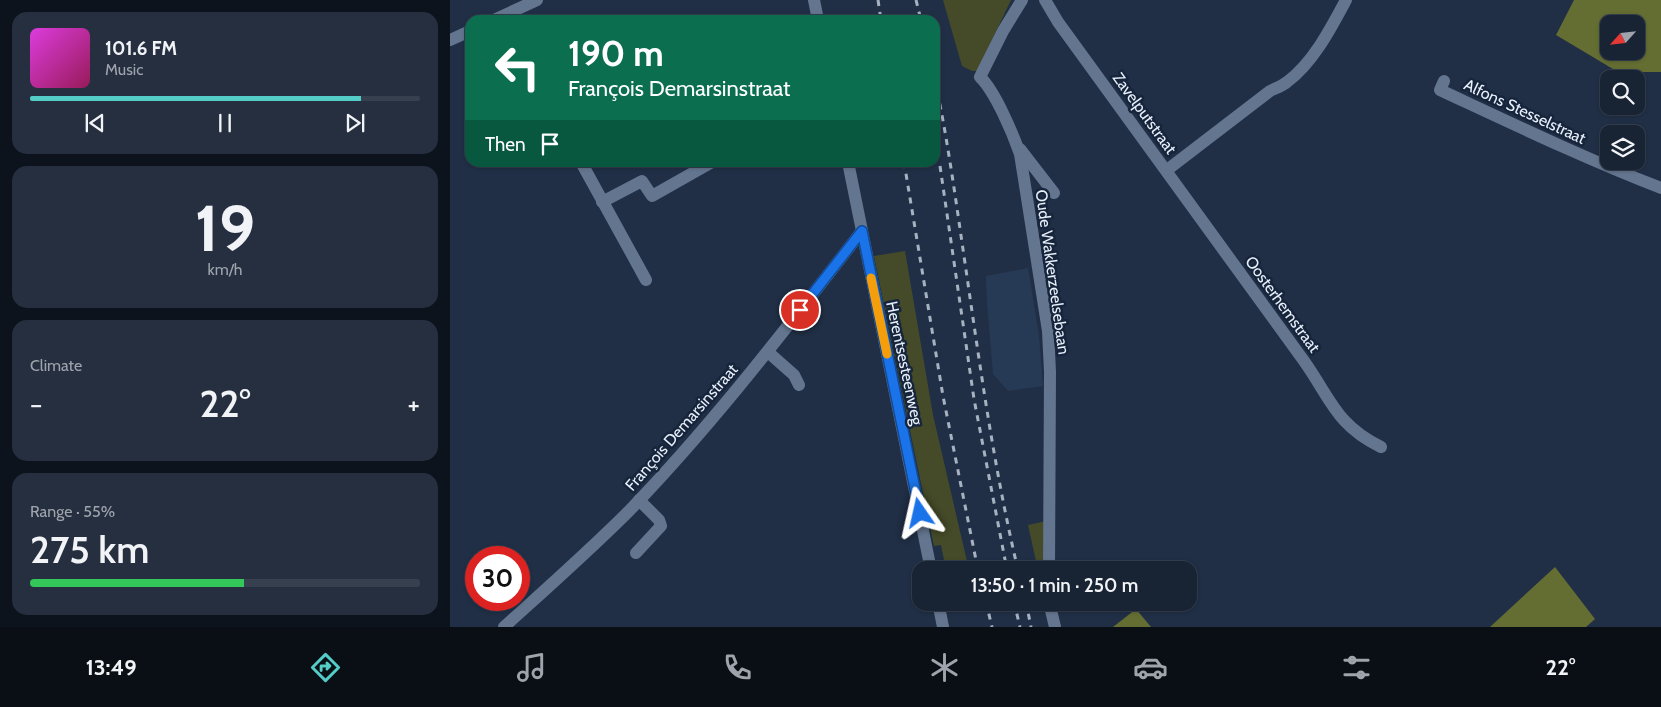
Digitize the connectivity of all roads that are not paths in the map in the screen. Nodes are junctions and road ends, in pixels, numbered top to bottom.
1 (536, 0) edge
2 (814, 0) edge
3 (1022, 0) edge
4 (1045, 0) edge
5 (1346, 0) edge
6 (506, 15) edge
7 (817, 15) edge
8 (465, 33) edge
9 (450, 40) edge
10 (1444, 81) dead end
11 (1016, 144) junction
12 (584, 167) edge
13 (703, 167) edge
14 (849, 167) edge
15 (1167, 170) junction
16 (1661, 188) edge
17 (1054, 193) dead end
18 (602, 202) junction
19 (862, 231) junction
20 (646, 280) dead end
21 (768, 352) junction
22 (799, 385) dead end
23 (1381, 447) dead end
24 (639, 500) junction
25 (636, 553) dead end
26 (929, 561) edge
27 (1049, 561) edge
28 (940, 611) edge
29 (1051, 611) edge
30 (504, 627) edge
31 (943, 627) edge
32 (1055, 627) edge

1 - 6 street
2 - 7 street
3 - 11 street, Oude Wakkerzeelsebaan
4 - 15 street, Zavelputstraat
5 - 15 street, Zavelputstraat
8 - 9 street
10 - 16 street, Alfons Stesselstraat
11 - 17 street
11 - 27 street, Oude Wakkerzeelsebaan
12 - 18 street
13 - 18 street
14 - 19 street, Herentsesteenweg
15 - 23 street, Oosterhemstraat
18 - 20 street
19 - 21 street, François Demarsinstraat
19 - 26 street, Herentsesteenweg
21 - 22 street
21 - 24 street, François Demarsinstraat
24 - 25 street
24 - 30 street, François Demarsinstraat
28 - 31 street
29 - 32 street

